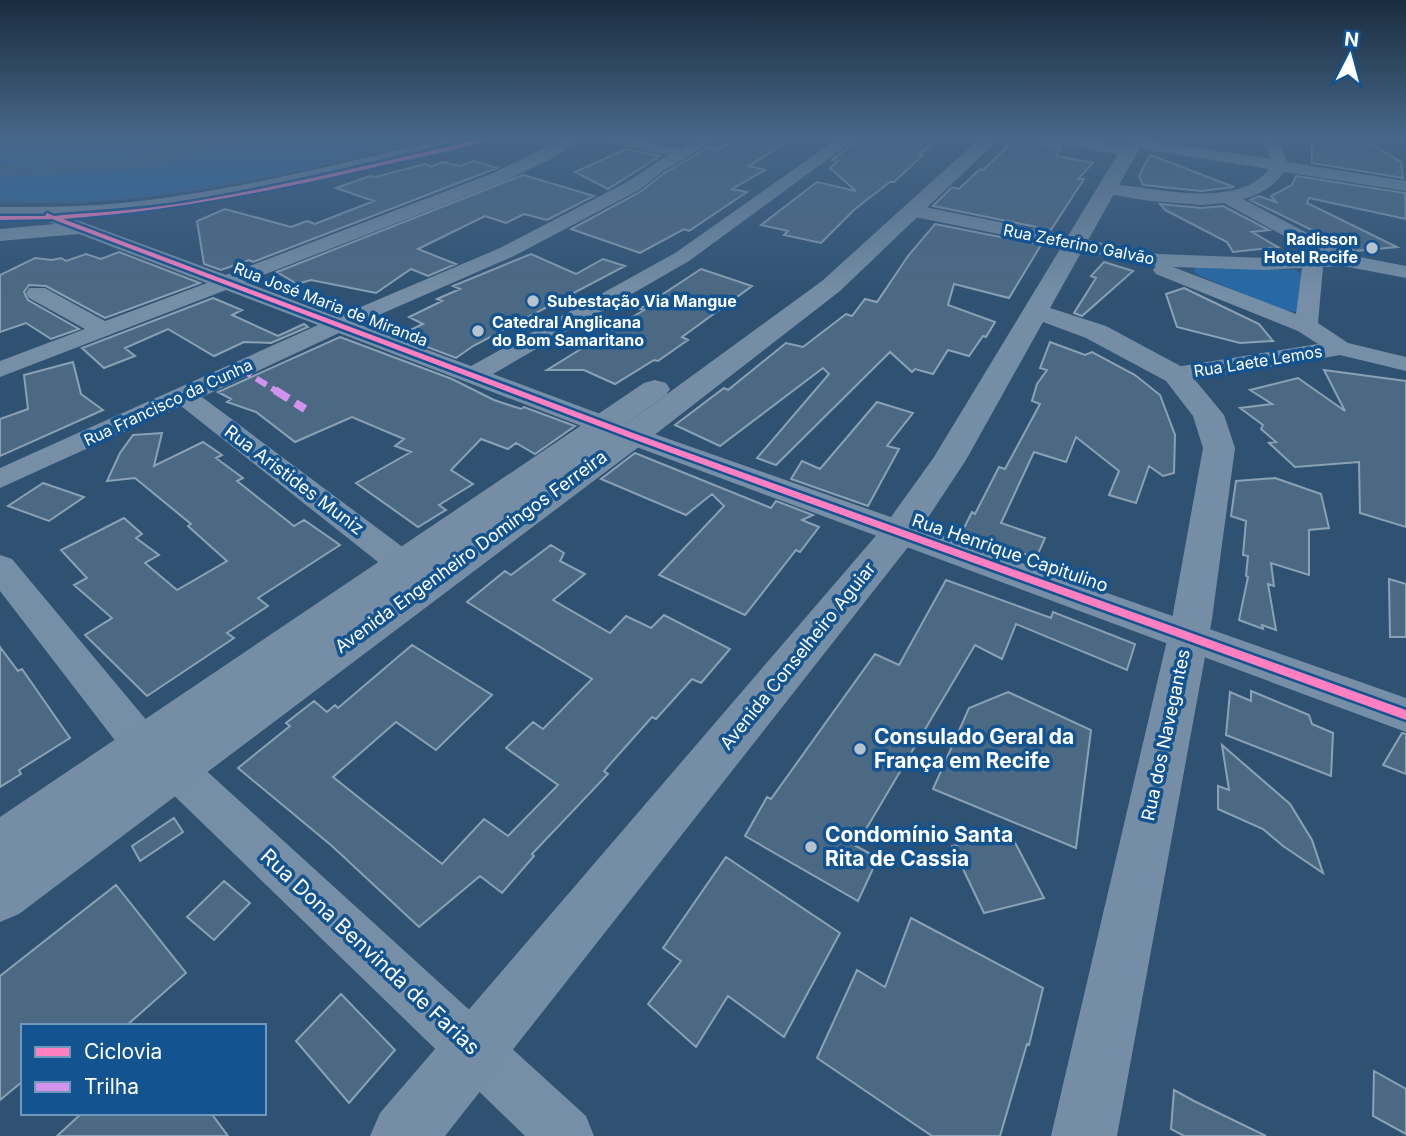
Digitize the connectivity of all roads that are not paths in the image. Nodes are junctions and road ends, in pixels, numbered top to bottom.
1 (210, 190) edge
2 (236, 190) edge
3 (465, 190) edge
4 (626, 190) edge
5 (777, 190) edge
6 (909, 190) edge
7 (937, 190) edge
8 (1106, 190) edge
9 (1113, 190) edge
10 (1251, 190) edge
11 (1226, 197) junction
12 (0, 205) edge
13 (915, 211) junction
14 (0, 213) edge
15 (47, 215) junction
16 (78, 226) junction
17 (0, 236) edge
18 (1073, 245) junction
19 (1343, 260) junction
20 (1313, 262) junction
21 (1195, 271) junction
22 (1406, 272) edge
23 (229, 282) junction
24 (37, 293) dead end
25 (1034, 312) junction
26 (337, 324) junction
27 (1306, 326) junction
28 (104, 330) junction
29 (1340, 348) junction
30 (1406, 365) edge
31 (0, 370) edge
32 (474, 375) junction
33 (1176, 375) junction
34 (183, 395) junction
35 (618, 429) junction
36 (0, 479) edge
37 (899, 533) junction
38 (404, 565) junction
39 (0, 567) edge
40 (1187, 635) junction
41 (1406, 715) edge
42 (159, 757) junction
43 (0, 847) edge
44 (0, 895) edge
45 (475, 1050) junction
46 (403, 1136) edge
47 (566, 1136) edge
48 (1084, 1136) edge

1 - 12 main road
2 - 15 main road
3 - 23 street
4 - 26 street, Rua Francisco da Cunha
5 - 32 street
6 - 35 main road, Avenida Engenheiro Domingos Ferreira
7 - 13 main road, Avenida Engenheiro Domingos Ferreira
8 - 18 main road, Avenida Conselheiro Aguiar
9 - 11 street
10 - 11 street
11 - 19 street
13 - 18 street, Rua Zeferino Galvão
13 - 35 main road, Avenida Engenheiro Domingos Ferreira
14 - 15 main road
15 - 16 street, Rua José Maria de Miranda
16 - 17 street
16 - 23 street, Rua José Maria de Miranda
18 - 21 street, Rua Zeferino Galvão
18 - 25 main road, Avenida Conselheiro Aguiar
19 - 20 street
19 - 22 street
20 - 21 street
20 - 27 street
21 - 27 street, Rua Zeferino Galvão
23 - 26 street, Rua José Maria de Miranda
23 - 28 street
24 - 28 street
25 - 33 main road, Rua dos Navegantes
25 - 37 main road, Avenida Conselheiro Aguiar
26 - 32 street, Rua José Maria de Miranda
26 - 34 street, Rua Francisco da Cunha
27 - 29 street, Rua Zeferino Galvão
28 - 31 street
29 - 30 street
29 - 33 street, Rua Laete Lemos
32 - 35 street, Rua José Maria de Miranda
33 - 40 main road, Rua dos Navegantes
34 - 36 street, Rua Francisco da Cunha
34 - 38 street, Rua Aristides Muniz
35 - 37 street, Rua Henrique Capitulino
35 - 38 main road, Avenida Engenheiro Domingos Ferreira
35 - 42 main road, Avenida Engenheiro Domingos Ferreira
37 - 40 street, Rua Henrique Capitulino
37 - 45 main road, Avenida Conselheiro Aguiar
38 - 42 main road, Avenida Engenheiro Domingos Ferreira
39 - 42 street, Rua Dona Benvinda de Farias
40 - 41 street, Rua Henrique Capitulino
40 - 48 main road, Rua dos Navegantes
42 - 43 main road, Avenida Engenheiro Domingos Ferreira
42 - 44 main road, Avenida Engenheiro Domingos Ferreira
42 - 45 street, Rua Dona Benvinda de Farias
45 - 46 main road, Avenida Conselheiro Aguiar
45 - 47 street, Rua Dona Benvinda de Farias

